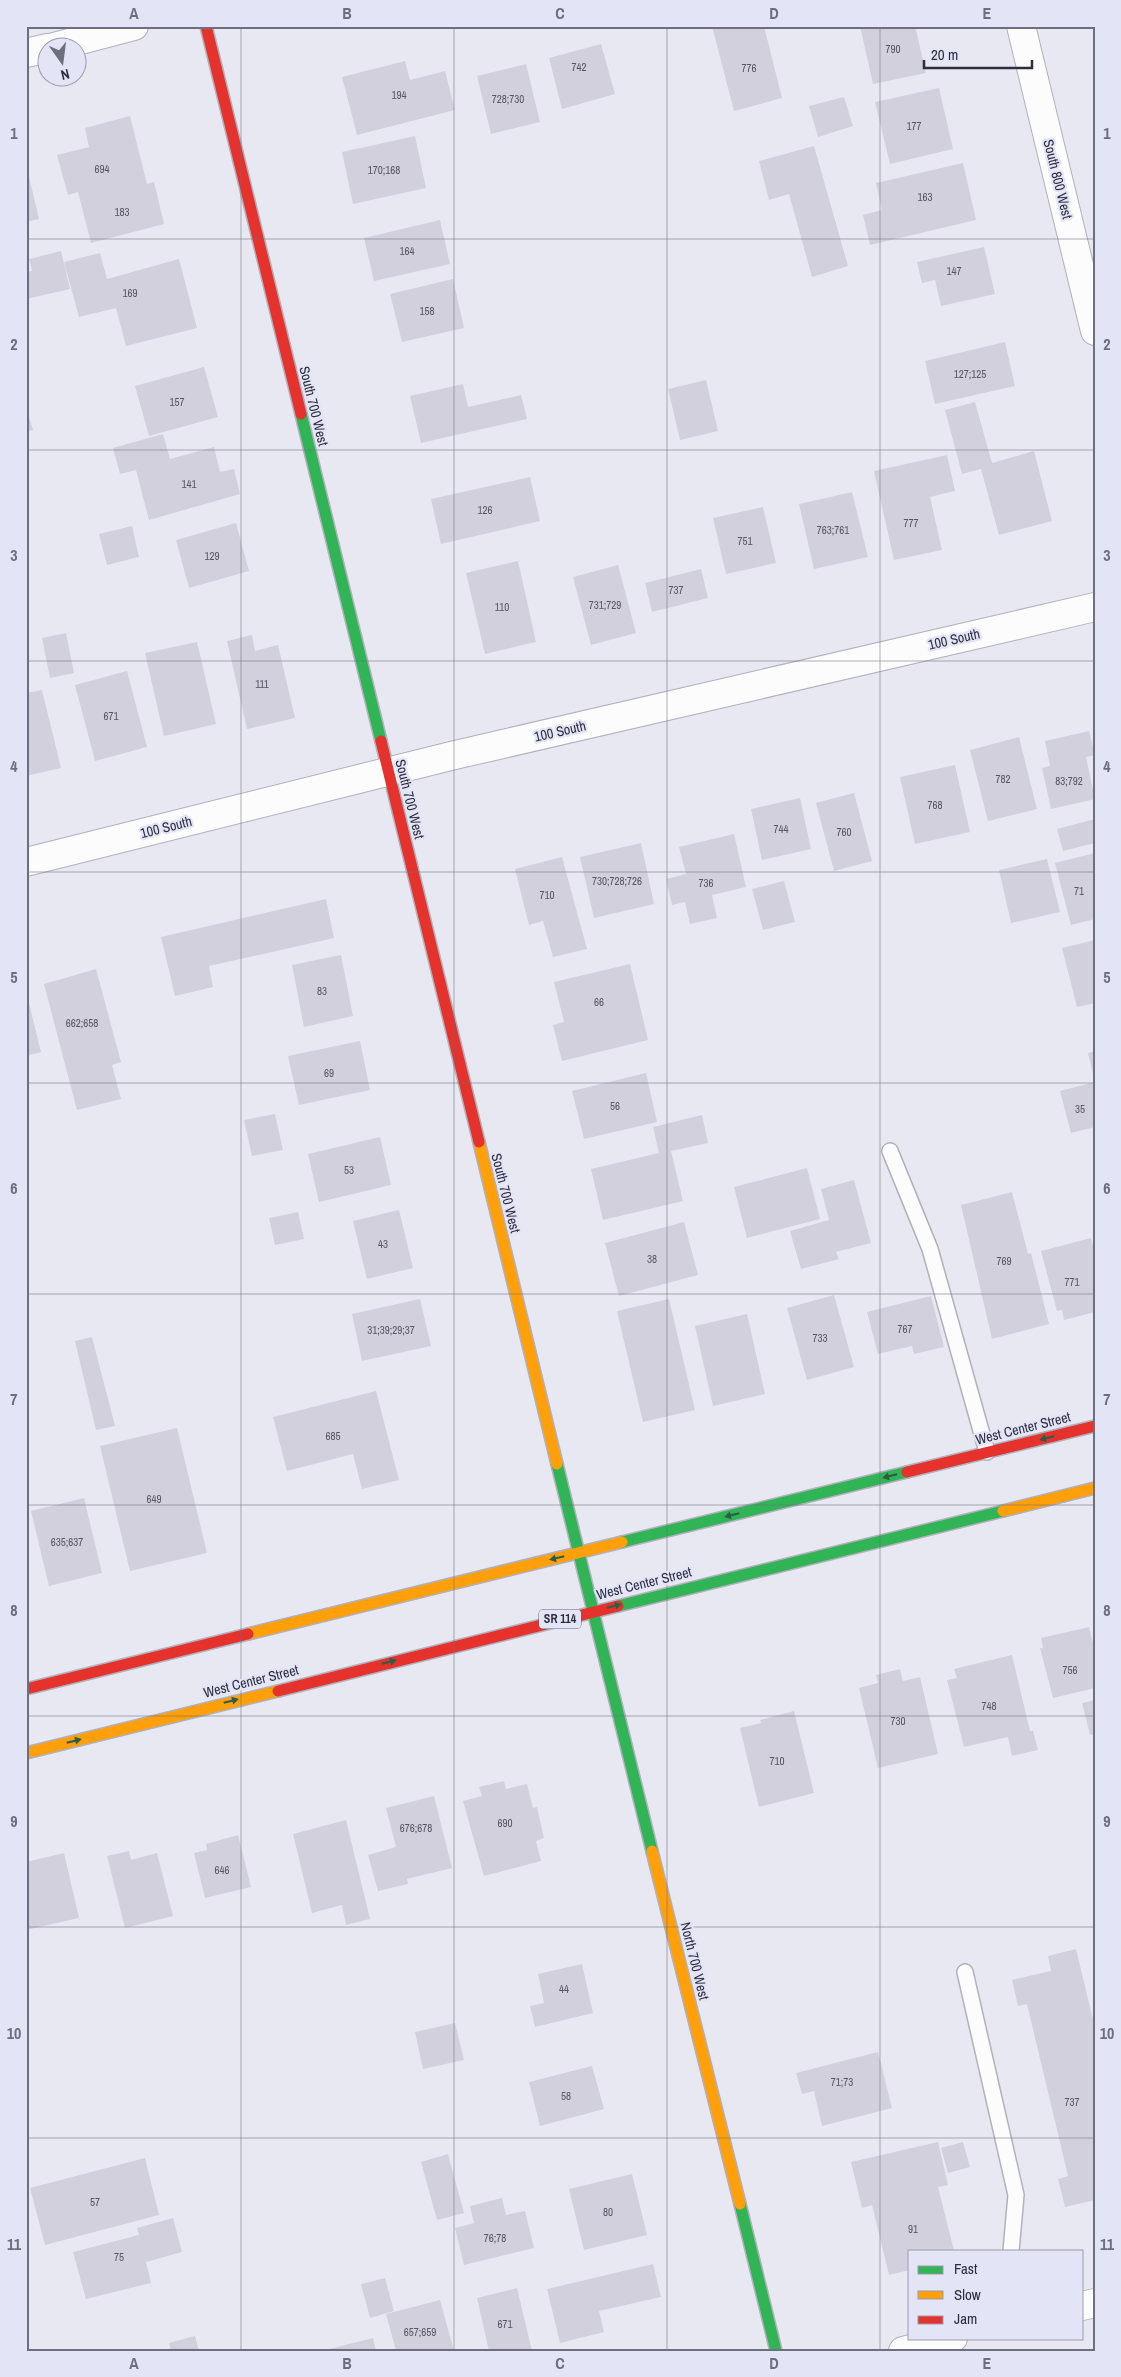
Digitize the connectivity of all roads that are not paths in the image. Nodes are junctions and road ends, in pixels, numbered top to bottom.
1 (134, 26) edge
2 (206, 26) edge
3 (1020, 26) edge
4 (88, 38) edge
5 (1095, 331) edge
6 (1095, 607) edge
7 (388, 771) junction
8 (26, 862) edge
9 (890, 1151) dead end
10 (1095, 1426) edge
11 (987, 1452) junction
12 (1095, 1488) edge
13 (579, 1552) junction
14 (586, 1579) joint
15 (594, 1611) junction
16 (26, 1689) edge
17 (26, 1752) edge
18 (966, 1972) dead end
19 (1011, 2250) edge
20 (945, 2340) edge
21 (776, 2351) edge
22 (904, 2351) edge

1 - 4 street
2 - 7 street, South 700 West
3 - 5 street, South 800 West
6 - 7 street, 100 South
7 - 8 street, 100 South
7 - 13 street, South 700 West
9 - 11 lane
10 -> 11 street, West Center Street
11 -> 13 street, West Center Street
15 -> 12 street, West Center Street / SR 114
13 - 14 street, South 700 West
13 -> 16 street, West Center Street
14 - 15 street, North 700 West
17 -> 15 street, West Center Street / SR 114
15 - 21 street, North 700 West
18 - 19 lane
20 - 22 street

